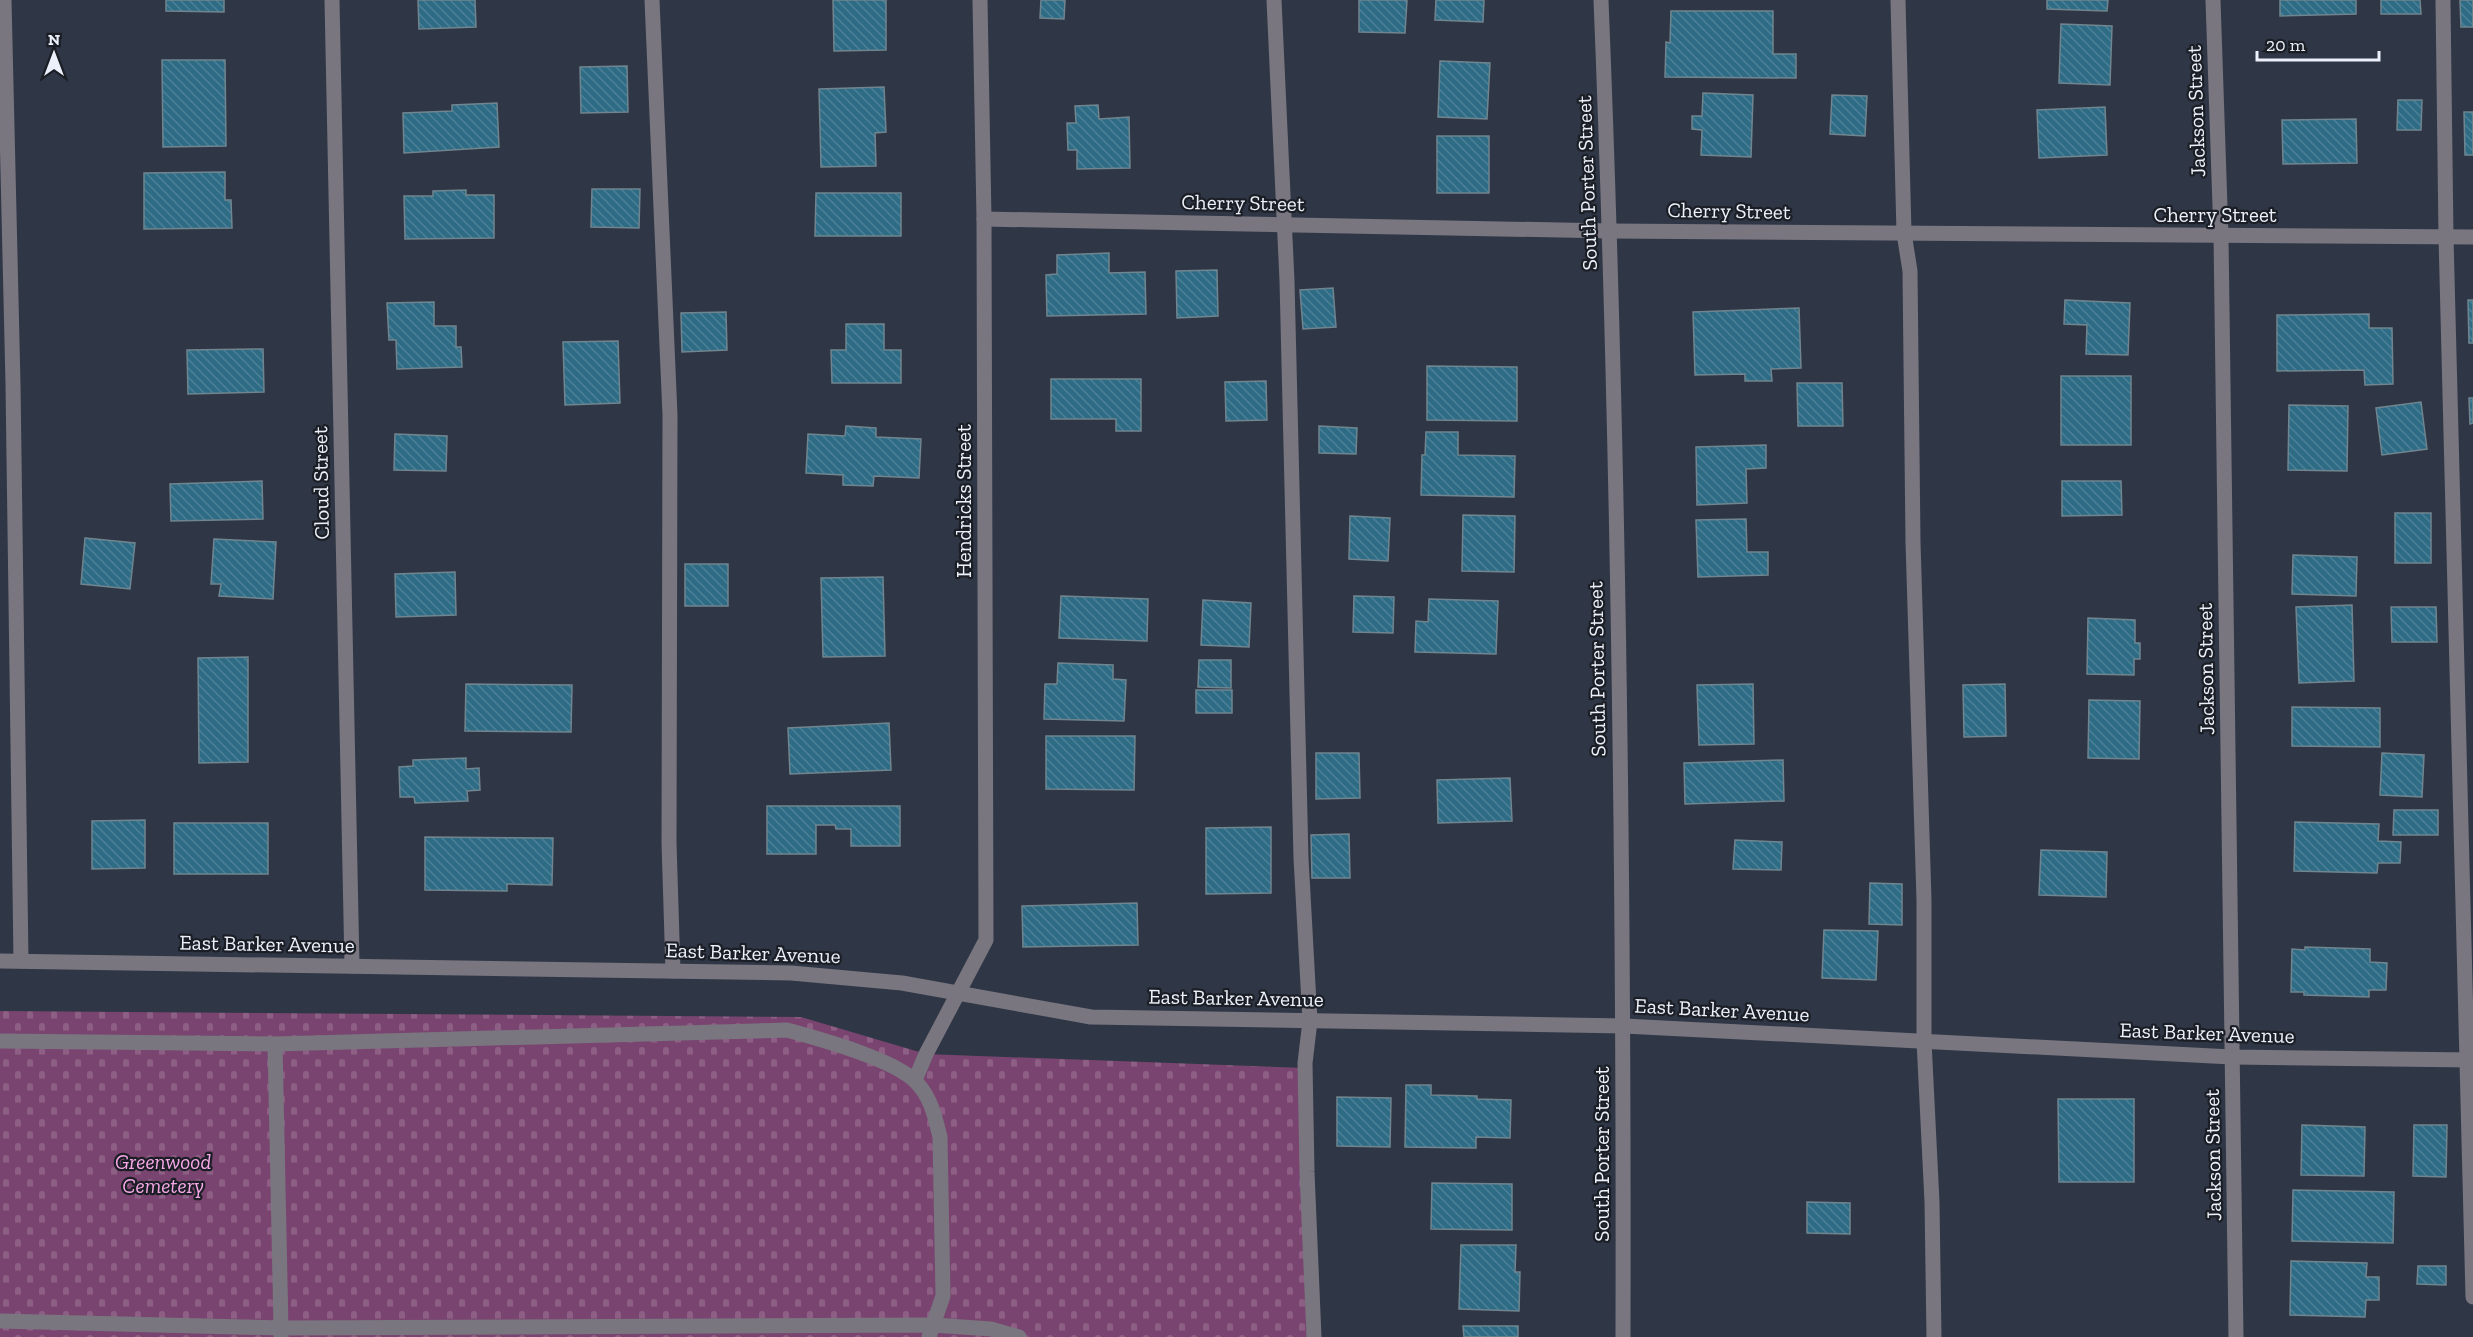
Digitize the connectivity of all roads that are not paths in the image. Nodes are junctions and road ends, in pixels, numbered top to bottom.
1 (4, 0) edge
2 (332, 0) edge
3 (652, 0) edge
4 (980, 0) edge
5 (1274, 0) edge
6 (1601, 0) edge
7 (1898, 0) edge
8 (2213, 0) edge
9 (2444, 0) edge
10 (984, 219) junction
11 (1283, 225) junction
12 (1610, 231) junction
13 (1904, 234) junction
14 (2221, 236) junction
15 (2446, 237) junction
16 (2473, 237) edge
17 (0, 961) edge
18 (21, 961) junction
19 (352, 966) junction
20 (673, 970) junction
21 (957, 994) junction
22 (1310, 1021) junction
23 (1624, 1026) junction
24 (0, 1041) edge
25 (1924, 1041) junction
26 (275, 1044) junction
27 (2232, 1057) junction
28 (2470, 1060) edge
29 (915, 1080) junction
30 (2473, 1297) edge
31 (0, 1321) edge
32 (931, 1331) edge
33 (281, 1333) edge
34 (1019, 1337) edge
35 (1314, 1337) edge
36 (1623, 1337) edge
37 (1934, 1337) edge
38 (2236, 1337) edge

1 - 18 street
2 - 19 street, Cloud Street
3 - 20 street
4 - 10 street, Hendricks Street
5 - 11 street
6 - 12 street, South Porter Street
7 - 13 street
8 - 14 street, Jackson Street
9 - 15 street
10 - 11 street, Cherry Street
10 - 21 street, Hendricks Street
11 - 12 street, Cherry Street
11 - 22 street
12 - 13 street, Cherry Street
12 - 23 street, South Porter Street
13 - 14 street, Cherry Street
13 - 25 street
14 - 15 street, Cherry Street
14 - 27 street, Jackson Street
15 - 16 street, Cherry Street
15 - 28 street
17 - 18 street, East Barker Avenue
18 - 19 street, East Barker Avenue
19 - 20 street, East Barker Avenue
20 - 21 street, East Barker Avenue
21 - 22 street, East Barker Avenue
21 - 29 street, Hendricks Street
22 - 23 street, East Barker Avenue
22 - 35 street
23 - 25 street, East Barker Avenue
23 - 36 street, South Porter Street
24 - 26 street
25 - 27 street, East Barker Avenue
25 - 37 street
26 - 29 street
26 - 33 street
27 - 28 street, East Barker Avenue
27 - 38 street, Jackson Street
28 - 30 street
29 - 32 street
31 - 33 street
32 - 33 street
32 - 34 street

